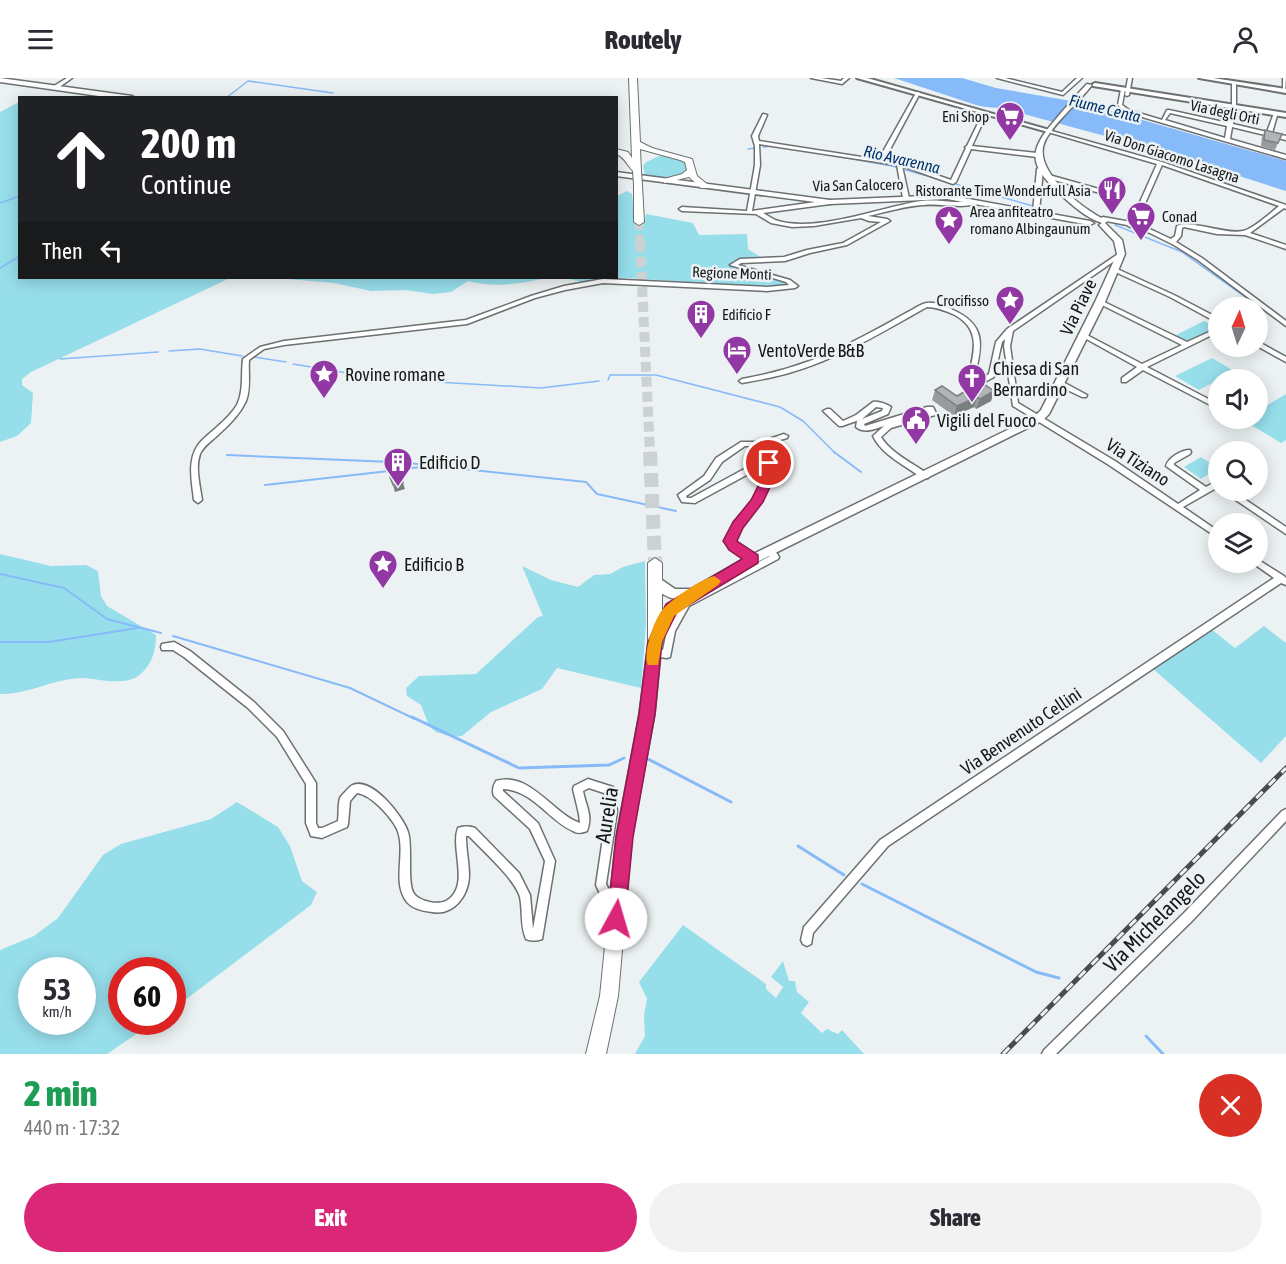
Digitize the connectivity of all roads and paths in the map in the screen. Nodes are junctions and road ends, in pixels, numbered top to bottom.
1 (70, 78) edge
2 (633, 78) edge
3 (813, 78) edge
4 (848, 78) edge
5 (860, 78) edge
6 (999, 78) edge
7 (1130, 78) edge
8 (1202, 78) edge
9 (1286, 78) edge
10 (0, 80) edge
11 (1087, 81) edge
12 (1234, 83) junction
13 (56, 87) junction
14 (1126, 90) junction
15 (1286, 91) edge
16 (918, 93) junction
17 (118, 96) edge
18 (1234, 106) junction
19 (1125, 109) junction
20 (985, 113) junction
21 (1276, 113) junction
22 (765, 115) dead end
23 (1286, 115) edge
24 (1164, 119) junction
25 (1232, 125) junction
26 (1052, 129) junction
27 (1269, 134) junction
28 (1286, 138) edge
29 (636, 139) junction
30 (1228, 140) junction
31 (757, 142) junction
32 (968, 147) junction
33 (618, 148) edge
34 (618, 150) edge
35 (670, 155) junction
36 (1037, 155) junction
37 (1286, 157) edge
38 (885, 162) junction
39 (1160, 163) junction
40 (900, 168) dead end
41 (1040, 168) junction
42 (637, 171) junction
43 (618, 174) edge
44 (688, 177) junction
45 (1049, 177) junction
46 (1118, 180) dead end
47 (667, 181) joint
48 (704, 186) joint
49 (753, 193) junction
50 (906, 198) junction
51 (830, 202) junction
52 (978, 202) junction
53 (1284, 207) edge
54 (682, 209) dead end
55 (1036, 212) junction
56 (749, 213) junction
57 (758, 213) junction
58 (862, 216) junction
59 (1098, 221) junction
60 (639, 222) tunnel mouth
61 (1132, 226) junction
62 (1246, 233) junction
63 (1172, 242) junction
64 (1286, 247) edge
65 (1120, 254) junction
66 (1115, 270) junction
67 (1100, 302) junction
68 (1208, 316) edge
69 (1286, 324) edge
70 (1010, 330) junction
71 (1083, 334) junction
72 (1208, 335) edge
73 (1187, 345) junction
74 (1268, 349) edge
75 (1286, 360) edge
76 (1143, 366) junction
77 (1124, 380) dead end
78 (742, 381) dead end
79 (1059, 384) junction
80 (1084, 395) dead end
81 (1208, 402) edge
82 (827, 411) dead end
83 (1038, 419) junction
84 (784, 436) dead end
85 (1187, 452) dead end
86 (925, 476) junction
87 (1206, 490) joint
88 (198, 500) dead end
89 (1242, 501) edge
90 (1178, 507) junction
91 (1259, 513) edge
92 (1268, 520) edge
93 (1208, 528) edge
94 (1286, 531) edge
95 (770, 551) junction
96 (753, 559) junction
97 (656, 563) tunnel mouth
98 (1268, 570) edge
99 (1283, 580) edge
100 (656, 581) junction
101 (697, 591) junction
102 (165, 647) dead end
103 (655, 648) junction
104 (1286, 814) edge
105 (618, 897) junction
106 (807, 939) dead end
107 (596, 1054) edge
108 (1048, 1054) edge

1 - 13 street
2 - 29 main road
3 - 4 street
5 - 16 street
6 - 11 street
7 - 14 street
8 - 12 street
9 - 15 street
10 - 13 main road
11 - 14 street
11 - 26 main road
12 - 15 street
12 - 18 street
13 - 17 main road
14 - 18 street
14 - 19 street
16 - 20 street
16 - 38 street
18 - 21 street
18 - 25 street
19 - 24 street
19 - 30 street
20 - 26 street
20 - 32 street
21 - 23 street
21 - 27 street
22 - 31 street
24 - 25 street, Via degli Orti
24 - 30 street
25 - 27 street, Via degli Orti
25 - 30 street
26 - 36 main road
26 - 39 street, Via Don Giacomo Lasagna
27 - 28 street, Via degli Orti
29 - 33 main road
29 - 35 main road
29 - 42 main road
30 - 37 street
31 - 38 street
31 - 49 street
32 - 36 street
32 - 38 street
34 - 42 main road
35 - 42 main road
35 - 44 main road
36 - 41 main road
39 - 53 street, Via Don Giacomo Lasagna
39 - 61 street
40 - 50 street
41 - 45 main road
41 - 55 street
42 - 60 main road, bridge
43 - 47 main road
44 - 47 main road
44 - 48 main road
45 - 46 street
45 - 59 main road
48 - 49 main road, Via San Calocero
49 - 51 main road, Via San Calocero
49 - 56 street
50 - 51 main road, Via San Calocero
50 - 52 main road, Via San Calocero
51 - 57 street
52 - 55 main road, Via San Calocero
52 - 58 street
53 - 62 street
54 - 56 street
55 - 59 main road, Via San Calocero
56 - 57 street
57 - 58 street
58 - 88 street, Regione Monti
59 - 61 street
59 - 65 main road
61 - 63 street
62 - 63 street
62 - 64 street
63 - 69 street
65 - 66 main road, Via Piave
65 - 70 street
66 - 67 main road, Via Piave
66 - 68 street
67 - 71 main road, Via Piave
67 - 73 street
70 - 78 street
70 - 83 street, Via Tiziano
71 - 76 street
71 - 79 main road, Via Piave
72 - 73 street
73 - 76 street
74 - 75 street
76 - 77 street
76 - 81 street
79 - 80 street
79 - 83 main road, Via Piave
82 - 86 street
83 - 86 main road
83 - 90 street, Via Tiziano
84 - 96 street
85 - 87 street
86 - 95 main road
87 - 90 street
89 - 91 street
90 - 93 street, Via Tiziano
92 - 94 street
95 - 96 main road
95 - 103 street
96 - 101 main road
97 - 100 main road, Aurelia
98 - 99 street
99 - 106 street, Via Benvenuto Cellini
100 - 101 main road
100 - 103 main road, Aurelia
101 - 103 main road
102 - 105 street
103 - 105 main road, Aurelia
104 - 108 street, Via Michelangelo
105 - 107 main road, Aurelia

